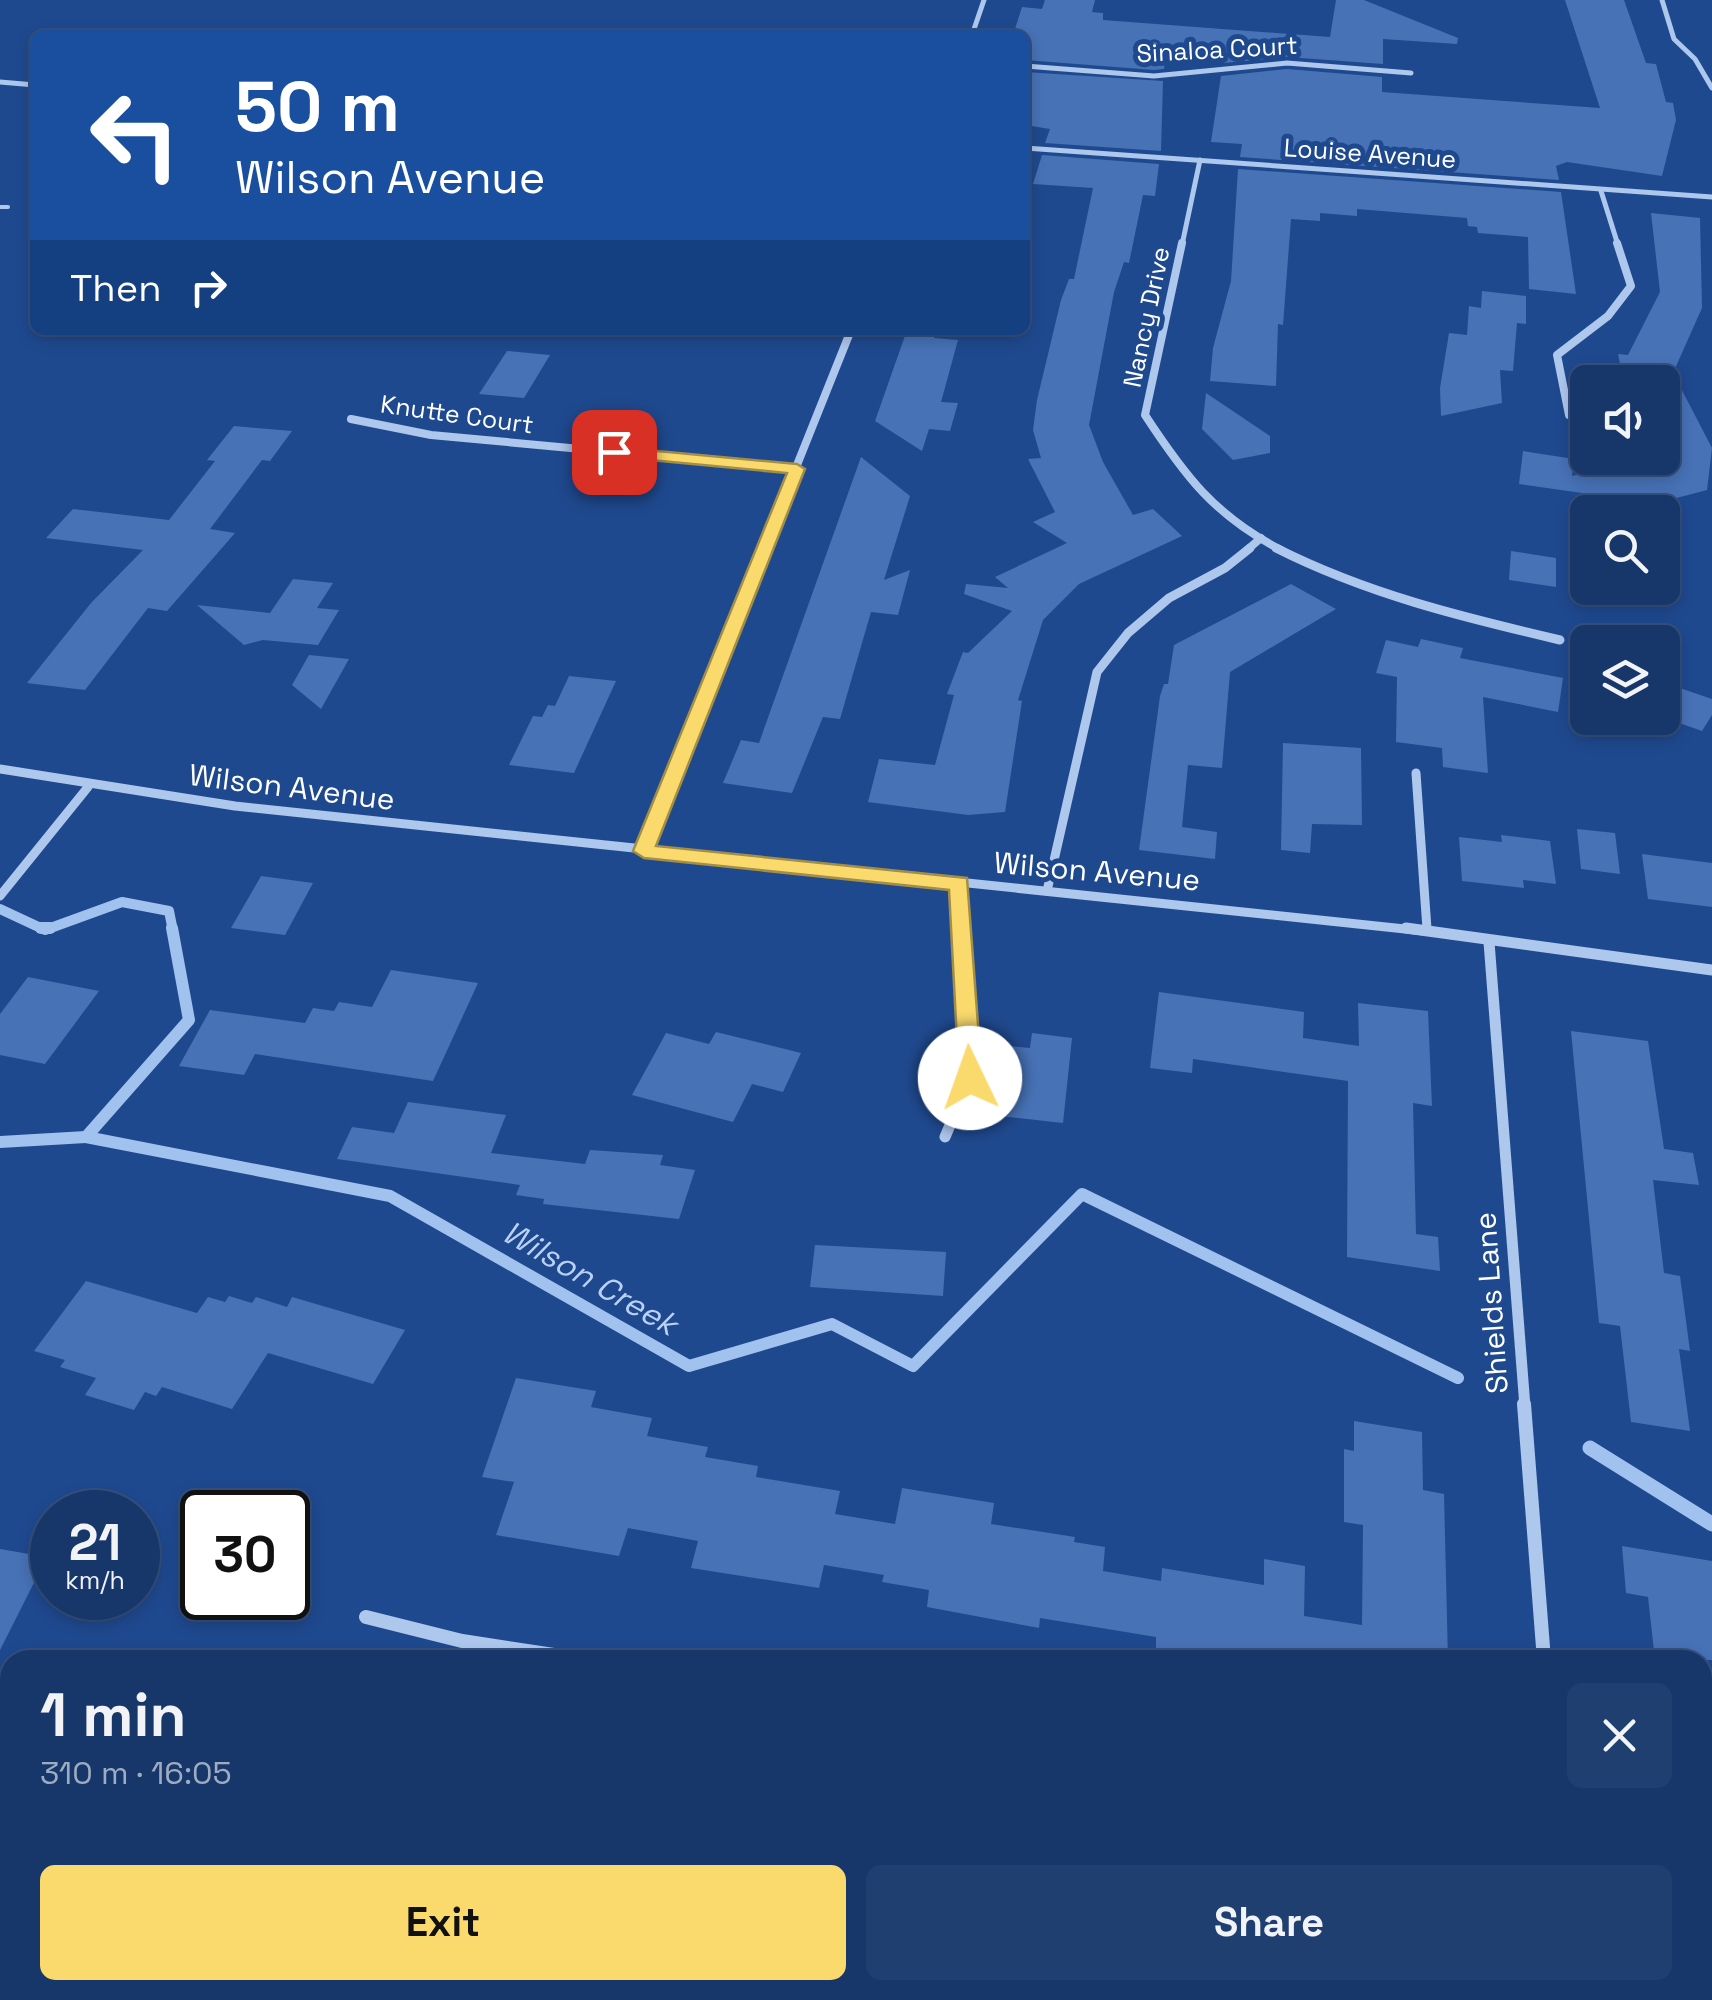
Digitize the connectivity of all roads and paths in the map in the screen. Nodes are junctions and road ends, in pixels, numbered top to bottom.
1 (984, 0) edge
2 (1662, 0) edge
3 (974, 30) edge
4 (1030, 66) edge
5 (1410, 73) dead end
6 (0, 82) edge
7 (30, 84) edge
8 (1712, 88) edge
9 (1030, 148) edge
10 (1200, 160) junction
11 (1601, 191) junction
12 (1712, 197) edge
13 (849, 335) edge
14 (1569, 415) dead end
15 (351, 419) dead end
16 (797, 469) junction
17 (1260, 538) junction
18 (1560, 640) dead end
19 (0, 770) edge
20 (1416, 773) dead end
21 (88, 787) junction
22 (644, 851) junction
23 (960, 884) junction
24 (1048, 891) junction
25 (0, 896) edge
26 (1427, 929) junction
27 (1489, 942) junction
28 (1712, 970) edge
29 (945, 1138) dead end
30 (366, 1617) dead end
31 (522, 1650) edge
32 (1543, 1650) edge

1 - 3 street
2 - 8 street
4 - 5 street, Sinaloa Court
6 - 7 street
9 - 10 street, Louise Avenue
10 - 11 street, Louise Avenue
10 - 17 street, Nancy Drive
11 - 12 street, Louise Avenue
11 - 14 street
13 - 16 street
15 - 16 street, Knutte Court
16 - 22 street
17 - 18 street, Nancy Drive
17 - 24 street
19 - 21 street, Wilson Avenue
20 - 26 street
21 - 22 street, Wilson Avenue
21 - 25 street
22 - 23 street, Wilson Avenue
23 - 24 street, Wilson Avenue
23 - 29 street
24 - 26 street, Wilson Avenue
26 - 27 street, Wilson Avenue
27 - 28 street, Wilson Avenue
27 - 32 street, Shields Lane
30 - 31 street

